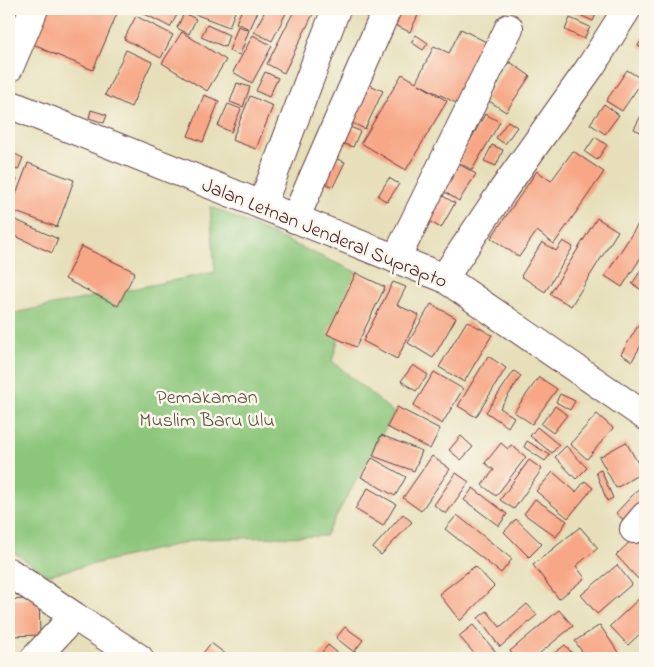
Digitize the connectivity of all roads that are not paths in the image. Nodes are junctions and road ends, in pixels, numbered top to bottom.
1 (34, 9) edge
2 (336, 9) edge
3 (387, 9) edge
4 (627, 9) edge
5 (509, 28) dead end
6 (9, 68) edge
7 (9, 104) edge
8 (262, 205) junction
9 (295, 219) junction
10 (396, 259) junction
11 (444, 278) junction
12 (642, 407) edge
13 (9, 572) edge
14 (74, 616) junction
15 (35, 658) edge
16 (139, 658) edge

1 - 6 street
2 - 8 street
3 - 9 street
4 - 11 street
5 - 10 street
7 - 8 street, Jalan Letnan Jenderal Suprapto
8 - 9 street, Jalan Letnan Jenderal Suprapto
9 - 10 street, Jalan Letnan Jenderal Suprapto
10 - 11 street, Jalan Letnan Jenderal Suprapto
11 - 12 street, Jalan Letnan Jenderal Suprapto
13 - 14 street
14 - 15 street
14 - 16 street

